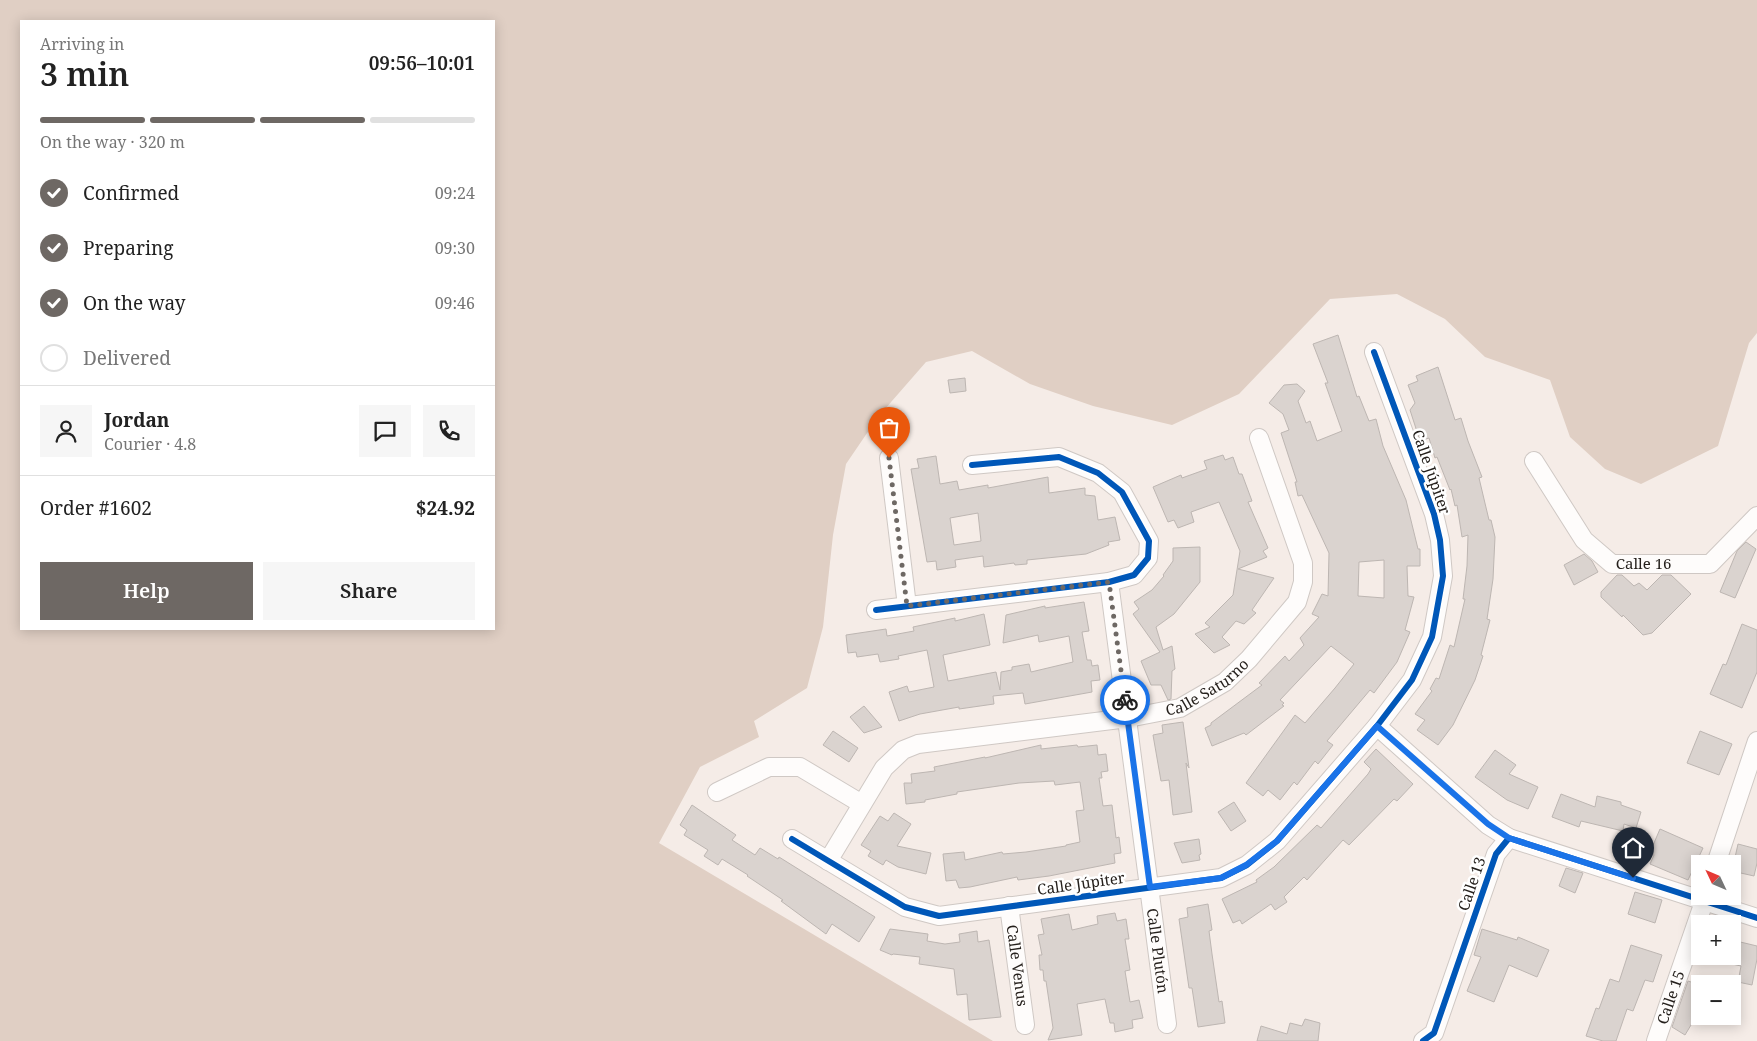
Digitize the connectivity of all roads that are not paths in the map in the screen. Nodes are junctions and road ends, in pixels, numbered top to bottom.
1 (1374, 352) dead end
2 (1259, 438) dead end
3 (889, 458) dead end
4 (1534, 461) dead end
5 (972, 465) dead end
6 (1757, 516) edge
7 (1109, 582) junction
8 (907, 606) junction
9 (876, 610) dead end
10 (1128, 718) junction
11 (1377, 726) junction
12 (1757, 741) edge
13 (717, 792) dead end
14 (862, 804) junction
15 (1509, 838) junction
16 (792, 839) dead end
17 (1719, 855) edge
18 (828, 860) junction
19 (1150, 887) junction
20 (1691, 894) edge
21 (1703, 905) edge
22 (1723, 905) edge
23 (1009, 906) junction
24 (1757, 918) edge
25 (1167, 1024) dead end
26 (1025, 1025) dead end
27 (1423, 1041) edge
28 (1656, 1041) edge

1 - 11 street, Calle Júpiter
2 - 10 street, Calle Saturno
3 - 8 street
4 - 6 street, Calle 16
5 - 7 street
7 - 8 street
7 - 10 street, Calle Plutón
8 - 9 street
10 - 14 street, Calle Saturno
10 - 19 street, Calle Plutón
11 - 15 street
11 - 19 street, Calle Júpiter
12 - 17 street
13 - 14 street
14 - 18 street, Calle Saturno
15 - 20 street
15 - 27 street, Calle 13
16 - 18 street, Calle Júpiter
18 - 23 street, Calle Júpiter
19 - 23 street, Calle Júpiter
19 - 25 street, Calle Plutón
21 - 28 street, Calle 15
22 - 24 street
23 - 26 street, Calle Venus

